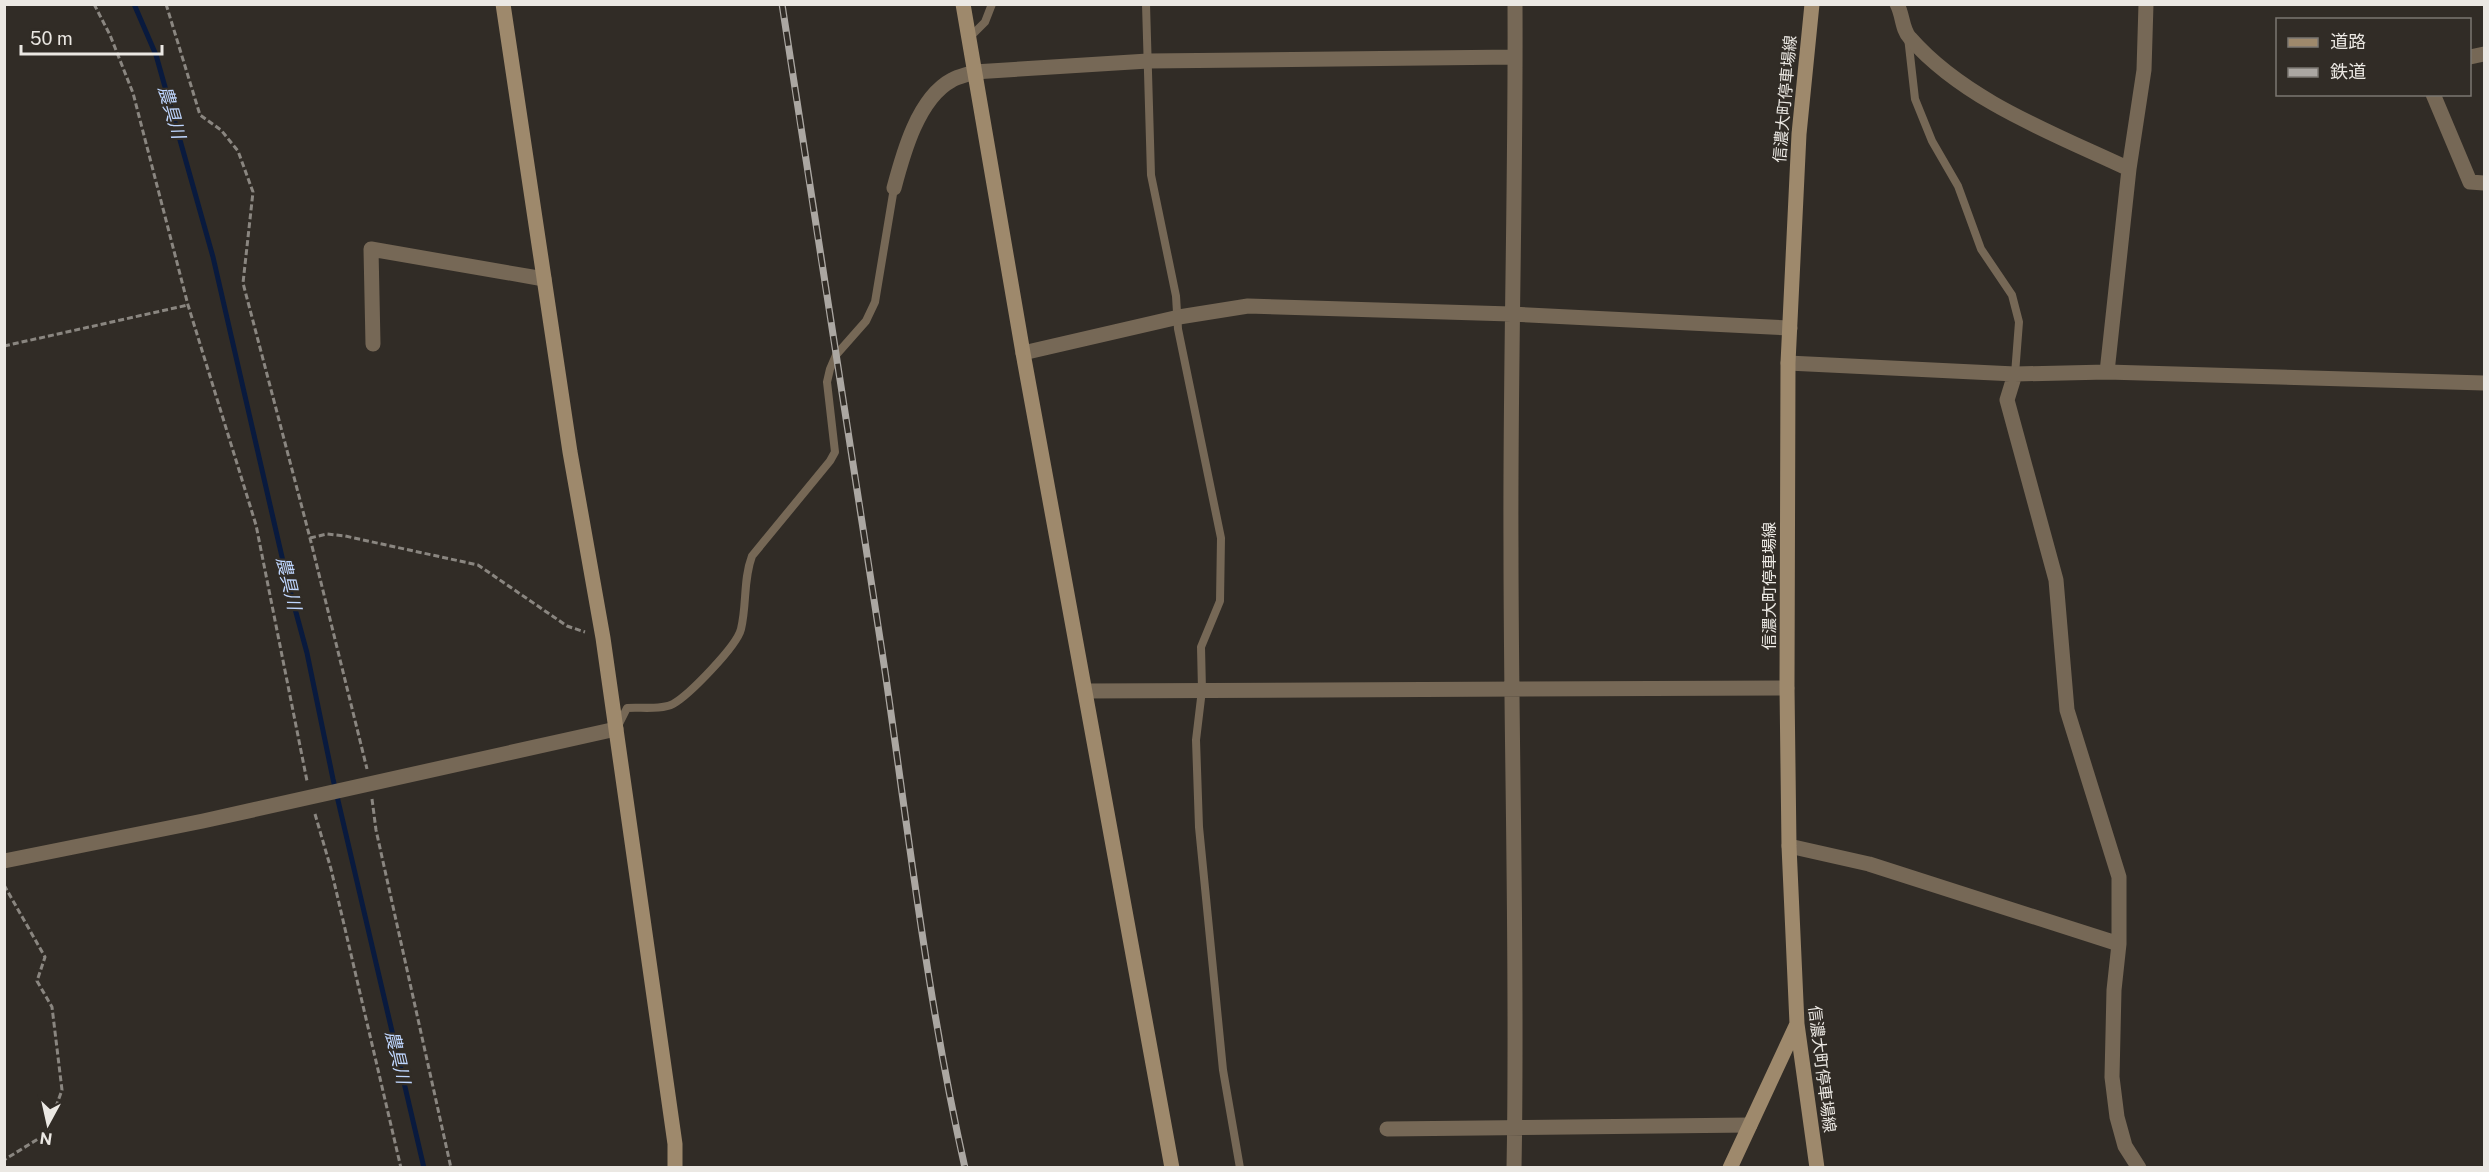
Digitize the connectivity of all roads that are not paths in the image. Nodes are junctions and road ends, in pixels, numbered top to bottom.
1 (503, 4) edge
2 (963, 4) edge
3 (992, 4) edge
4 (1146, 4) edge
5 (1515, 4) edge
6 (1812, 4) edge
7 (1897, 4) edge
8 (2146, 4) edge
9 (1908, 37) junction
10 (969, 38) junction
11 (1515, 57) junction
12 (1148, 61) junction
13 (974, 72) junction
14 (2434, 96) edge
15 (2129, 169) junction
16 (2484, 183) edge
17 (894, 188) joint
18 (544, 279) junction
19 (1511, 314) junction
20 (1179, 317) junction
21 (1790, 328) junction
22 (373, 344) dead end
23 (1023, 353) junction
24 (1788, 363) junction
25 (2107, 372) junction
26 (2015, 374) junction
27 (2484, 383) edge
28 (1787, 688) junction
29 (1202, 690) junction
30 (1511, 690) junction
31 (1085, 692) junction
32 (616, 729) junction
33 (1789, 846) junction
34 (4, 861) edge
35 (2119, 944) junction
36 (1797, 1024) junction
37 (1750, 1125) junction
38 (1514, 1127) junction
39 (1387, 1129) dead end
40 (675, 1167) edge
41 (1172, 1167) edge
42 (1240, 1167) edge
43 (1514, 1167) edge
44 (1730, 1167) edge
45 (1817, 1167) edge
46 (2139, 1167) edge

1 - 18 street
2 - 10 street
3 - 10 lane
4 - 12 lane
5 - 11 street
6 - 21 street, 信濃大町停車場線
7 - 9 street
8 - 15 street
9 - 15 street
9 - 26 lane
10 - 13 street
11 - 12 street
11 - 19 street
12 - 13 street
12 - 20 lane
13 - 17 street
13 - 23 street
14 - 16 street
15 - 25 street
17 - 32 lane
18 - 22 street
18 - 32 street
19 - 20 street
19 - 21 street
19 - 30 street
20 - 23 street
20 - 29 lane
21 - 24 street, 信濃大町停車場線
23 - 31 street
24 - 26 street
24 - 28 street, 信濃大町停車場線
25 - 26 street
25 - 27 street
26 - 35 street
28 - 30 street
28 - 33 street, 信濃大町停車場線
29 - 30 street
29 - 31 street
29 - 42 lane
30 - 38 street
31 - 41 street
32 - 34 street
32 - 40 street
33 - 35 street
33 - 36 street, 信濃大町停車場線
35 - 46 street
36 - 37 street
36 - 45 street, 信濃大町停車場線
37 - 38 street
37 - 44 street
38 - 39 street
38 - 43 street

